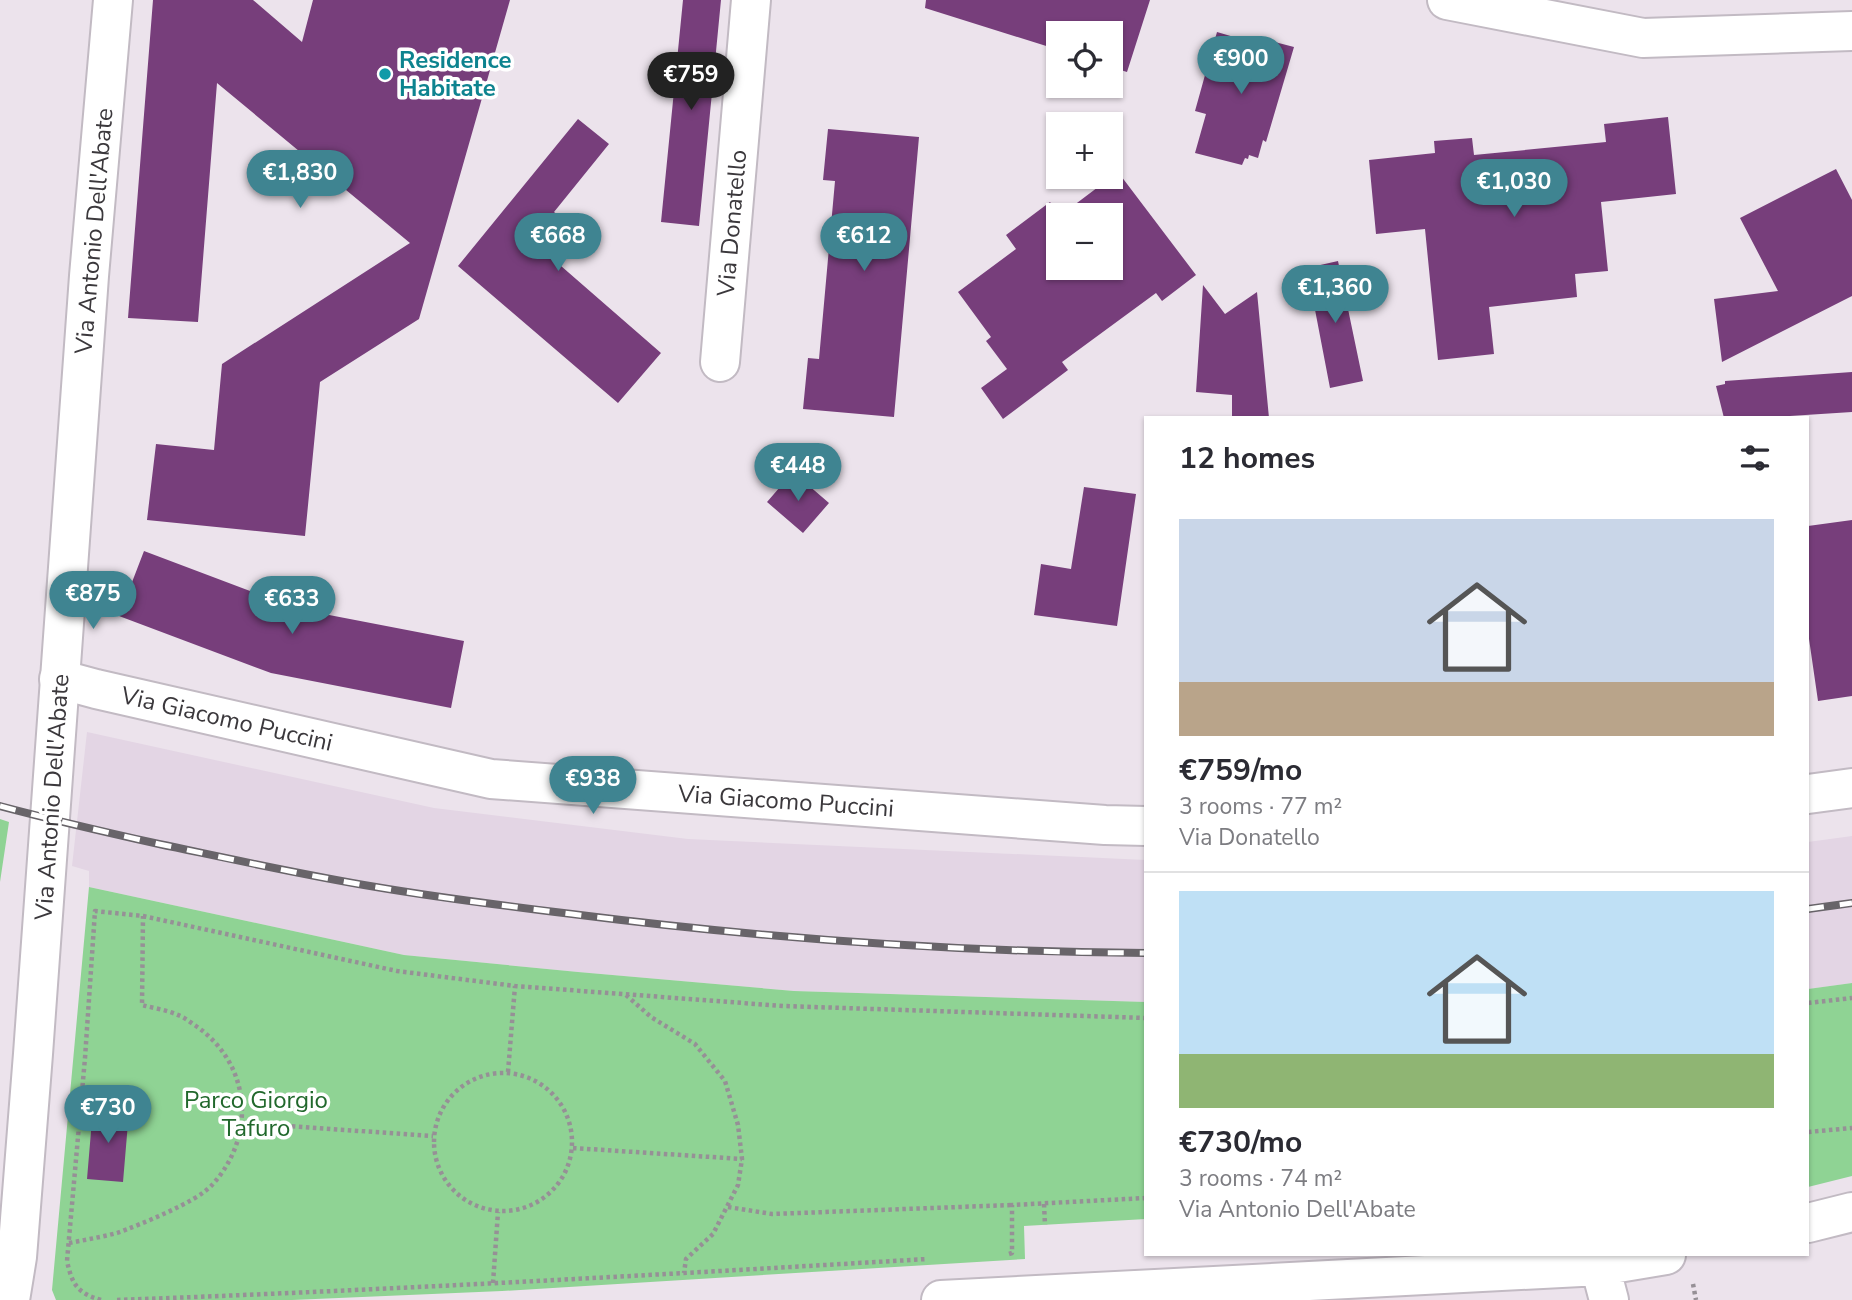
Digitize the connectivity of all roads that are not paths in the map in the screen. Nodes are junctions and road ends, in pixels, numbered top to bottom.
1 (113, 0) edge
2 (751, 0) edge
3 (1447, 0) edge
4 (1852, 32) edge
5 (720, 362) dead end
6 (60, 679) junction
7 (1852, 788) edge
8 (1809, 794) edge
9 (1144, 826) edge
10 (1852, 1212) edge
11 (1809, 1223) edge
12 (1664, 1256) edge
13 (1604, 1283) edge
14 (10, 1300) edge
15 (941, 1300) edge

1 - 6 street, Via Antonio Dell'Abate
2 - 5 street, Via Donatello
3 - 4 street
6 - 9 street, Via Giacomo Puccini
6 - 14 street, Via Antonio Dell'Abate
7 - 8 street
10 - 11 street
12 - 13 street
13 - 15 street

